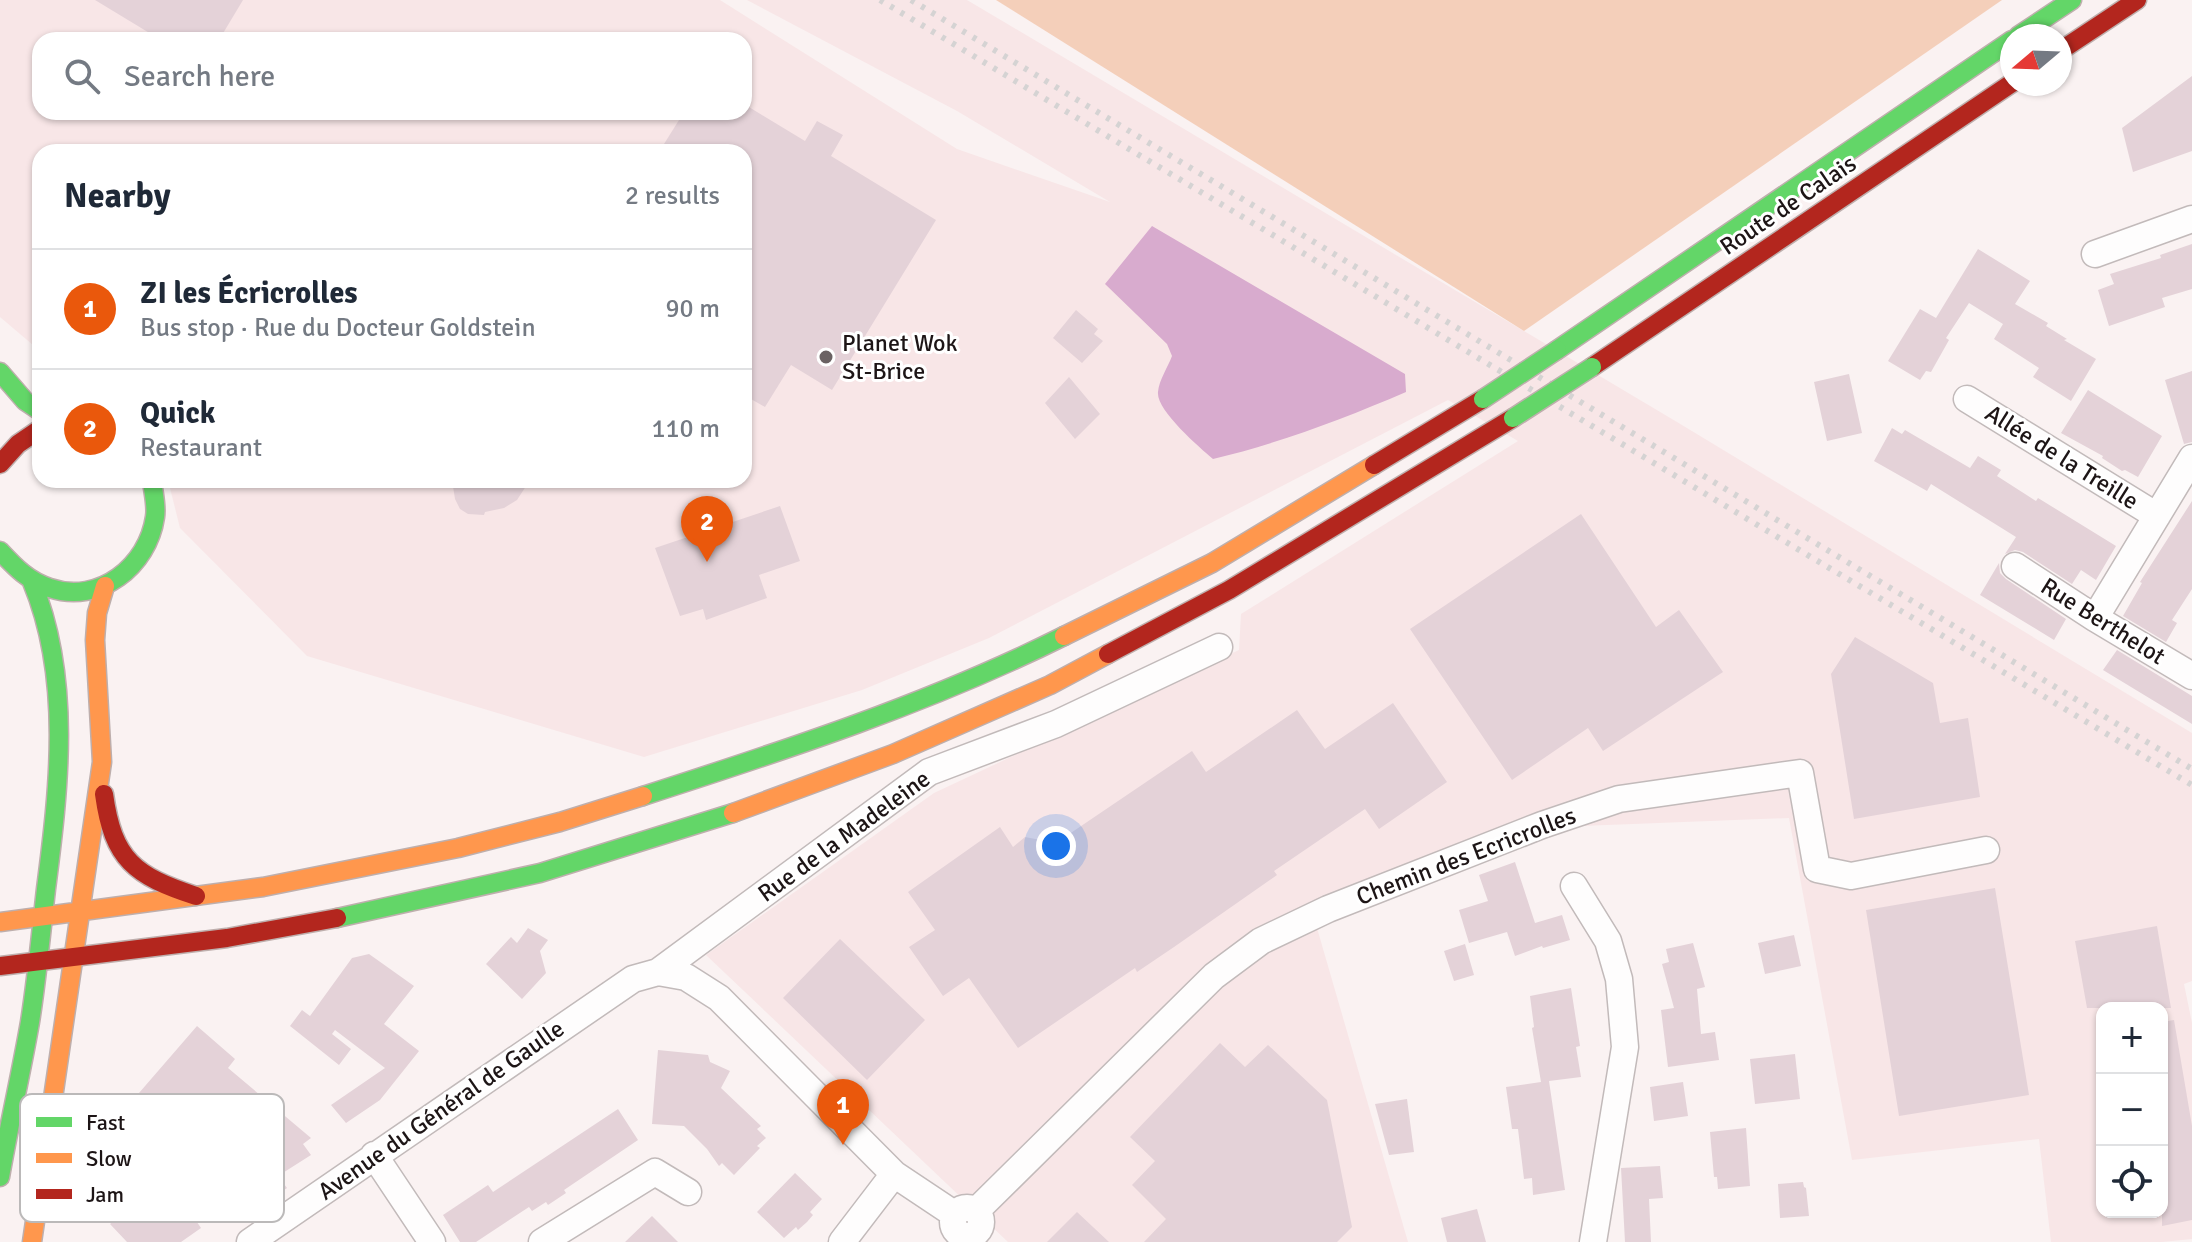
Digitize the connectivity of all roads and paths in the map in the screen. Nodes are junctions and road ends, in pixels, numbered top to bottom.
1 (2072, 0) edge
2 (2137, 0) edge
3 (2036, 24) edge
4 (2072, 43) edge
5 (2000, 48) edge
6 (2000, 91) edge
7 (2192, 219) edge
8 (2095, 254) dead end
9 (0, 372) edge
10 (1967, 399) dead end
11 (32, 406) edge
12 (32, 434) edge
13 (2192, 458) edge
14 (0, 463) edge
15 (154, 488) edge
16 (2157, 516) junction
17 (0, 551) edge
18 (2015, 566) dead end
19 (32, 582) junction
20 (105, 586) junction
21 (2095, 618) junction
22 (1219, 647) dead end
23 (2192, 676) edge
24 (102, 762) junction
25 (560, 822) junction
26 (1986, 850) dead end
27 (84, 882) junction
28 (1574, 886) dead end
29 (197, 896) junction
30 (0, 902) edge
31 (80, 911) junction
32 (164, 918) dead end
33 (30, 922) edge
34 (105, 936) dead end
35 (71, 956) junction
36 (38, 962) junction
37 (0, 966) edge
38 (645, 975) junction
39 (33, 995) junction
40 (9, 1037) dead end
41 (52, 1094) edge
42 (9, 1125) junction
43 (374, 1155) junction
44 (894, 1174) junction
45 (0, 1177) edge
46 (688, 1192) dead end
47 (284, 1218) edge
48 (35, 1222) edge
49 (279, 1222) edge
50 (973, 1225) edge
51 (32, 1242) edge
52 (250, 1242) edge
53 (432, 1242) edge
54 (542, 1242) edge
55 (842, 1242) edge
56 (1593, 1242) edge

1 - 3 main road
2 - 4 main road
5 - 25 main road, bridge
6 - 35 main road, Route de Calais, bridge
7 - 8 street
9 - 11 main road
10 - 16 street, Allée de la Treille
12 - 14 main road
13 - 16 street
15 - 20 main road
16 - 21 street
17 - 19 main road
18 - 21 street, Rue Berthelot
19 - 20 main road
19 - 33 main road
20 - 24 main road
21 - 23 street, Rue Berthelot
22 - 38 street, Rue de la Madeleine
24 - 27 main road
24 - 29 main road
25 - 29 main road
25 - 32 main road
26 - 50 street, Chemin des Ecricrolles
27 - 31 main road
27 - 33 main road
28 - 56 street
29 - 31 main road
30 - 33 street
31 - 33 main road
31 - 35 main road
33 - 36 main road
34 - 35 main road
35 - 36 main road, Route de Calais
35 - 39 main road
35 - 41 main road
36 - 37 main road, Route de Calais
36 - 39 main road
38 - 43 street, Avenue du Général de Gaulle
38 - 44 street
39 - 42 main road
40 - 42 main road
42 - 45 main road
43 - 47 street, Avenue du Général de Gaulle
43 - 53 street
44 - 50 street
44 - 55 street
46 - 54 street
48 - 51 main road
49 - 52 street, Avenue du Général de Gaulle

